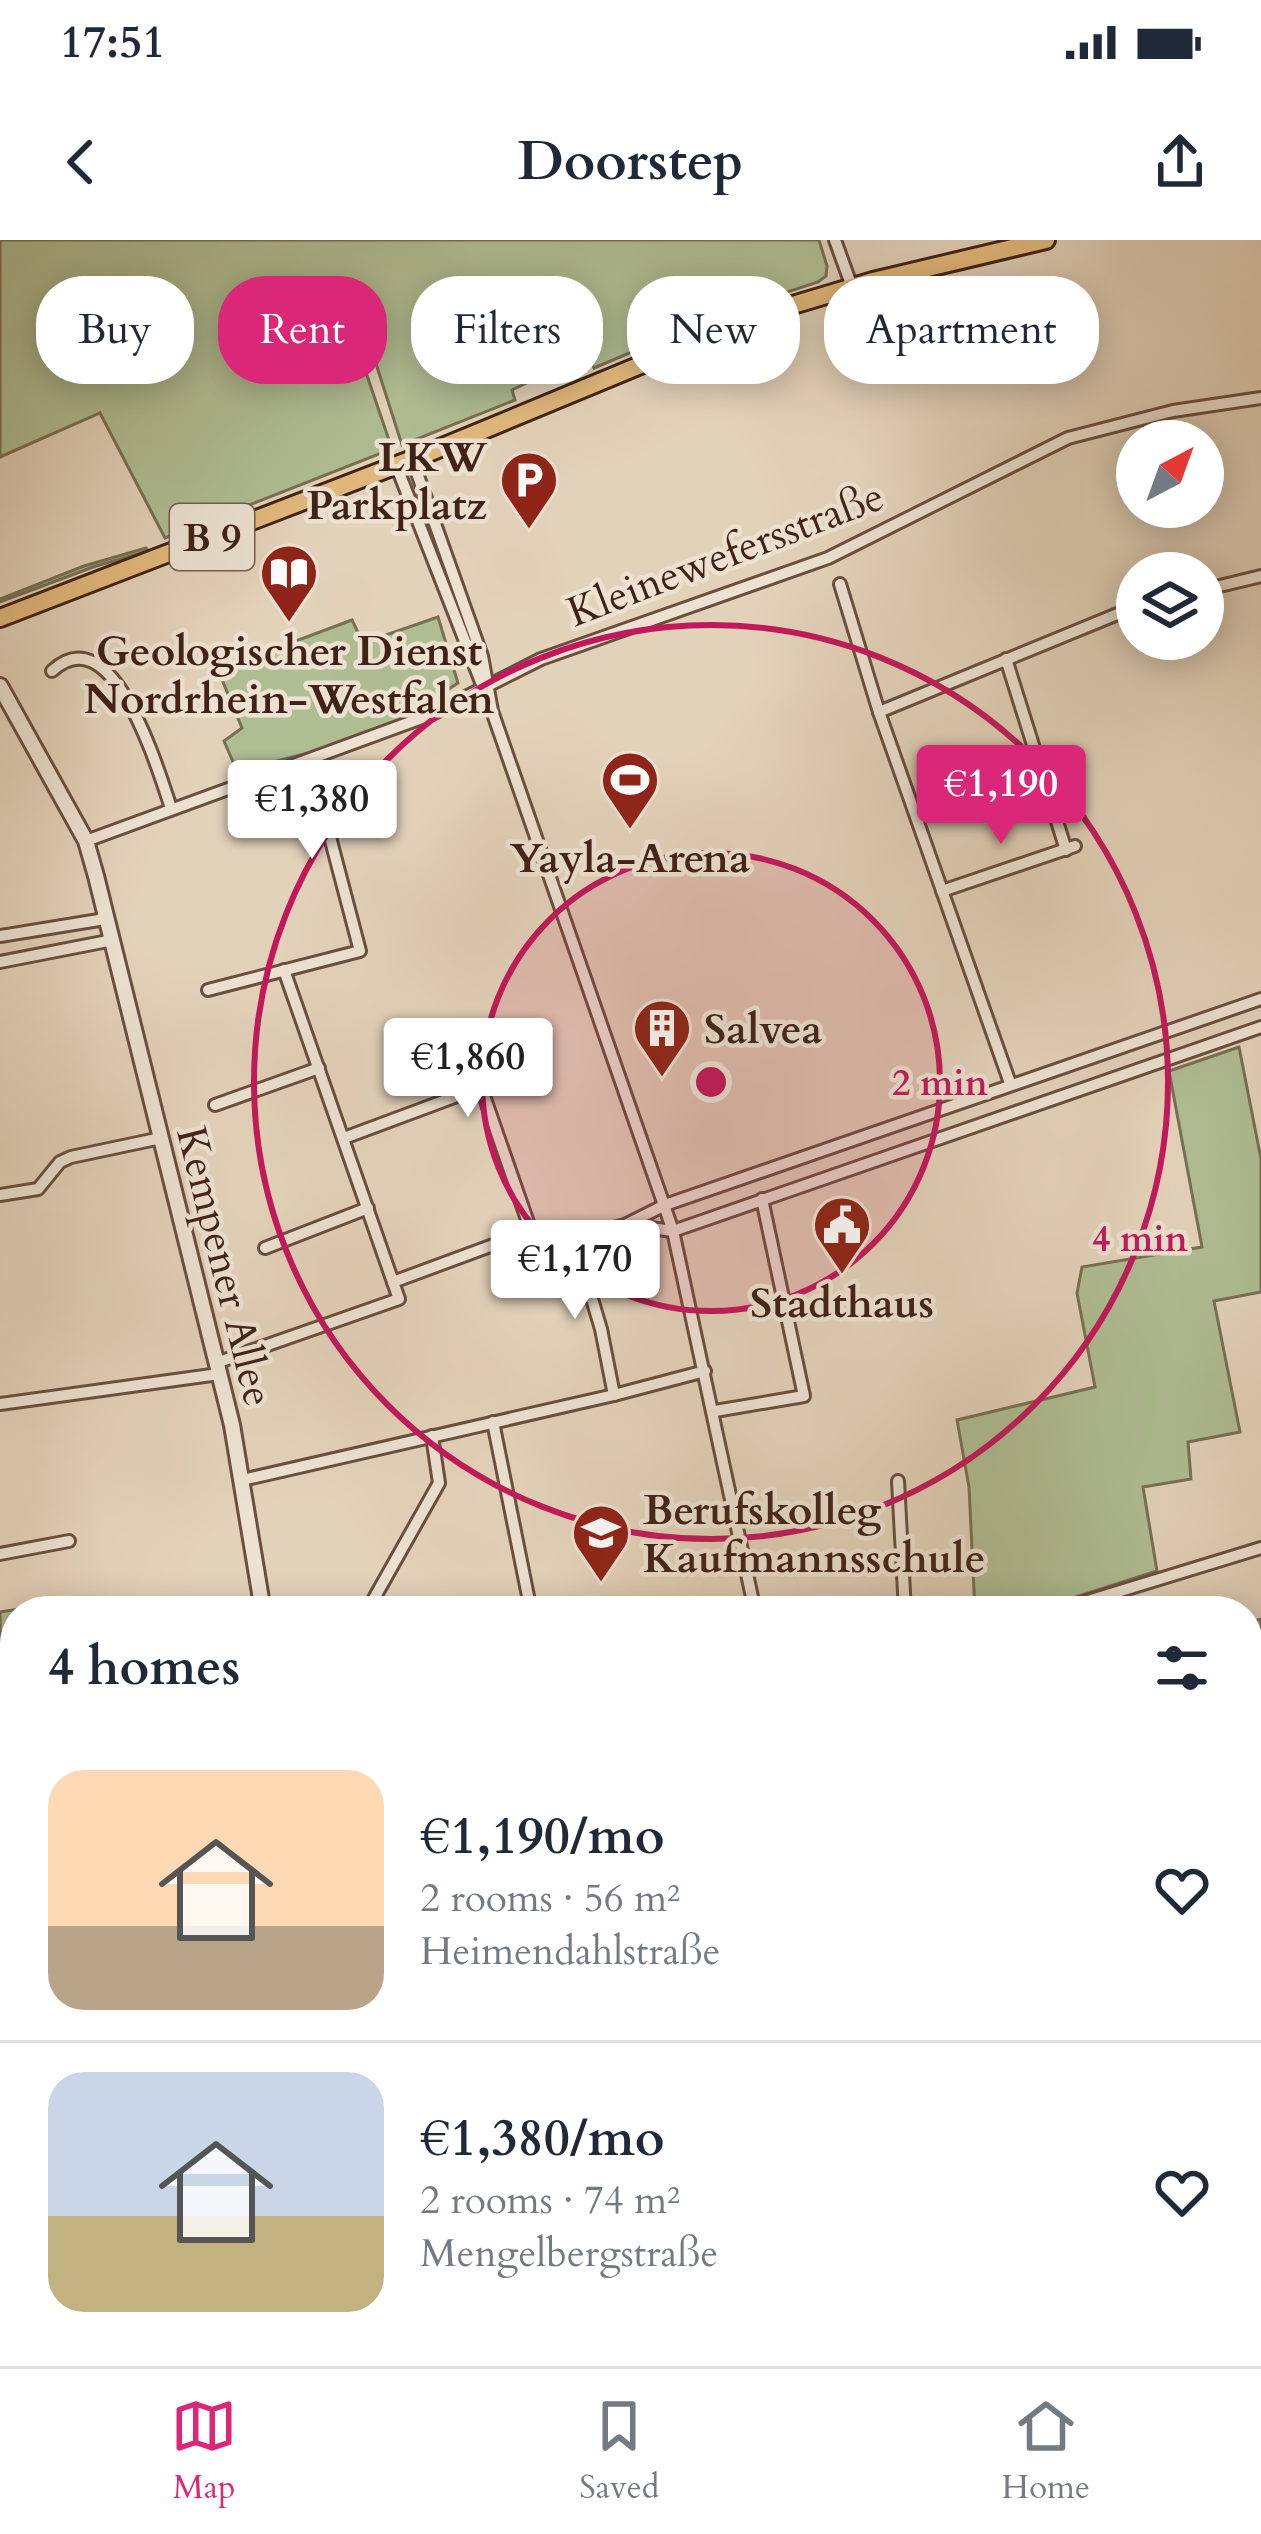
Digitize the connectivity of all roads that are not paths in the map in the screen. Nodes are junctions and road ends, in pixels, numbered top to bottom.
1 (835, 240) edge
2 (1046, 240) edge
3 (848, 276) edge
4 (897, 276) edge
5 (824, 296) edge
6 (1261, 398) edge
7 (404, 462) junction
8 (1261, 576) edge
9 (840, 584) dead end
10 (1224, 585) edge
11 (1116, 614) edge
12 (0, 618) edge
13 (1006, 659) junction
14 (52, 671) dead end
15 (0, 686) edge
16 (486, 690) junction
17 (879, 712) junction
18 (310, 760) junction
19 (171, 808) junction
20 (86, 841) junction
21 (942, 891) junction
22 (107, 914) junction
23 (0, 936) edge
24 (113, 940) junction
25 (0, 962) edge
26 (284, 970) junction
27 (208, 991) dead end
28 (1261, 1000) edge
29 (1261, 1027) edge
30 (320, 1068) junction
31 (1010, 1084) junction
32 (214, 1105) dead end
33 (160, 1138) junction
34 (344, 1138) junction
35 (0, 1195) edge
36 (763, 1199) junction
37 (665, 1205) junction
38 (368, 1208) junction
39 (625, 1225) junction
40 (531, 1231) junction
41 (674, 1231) junction
42 (574, 1240) junction
43 (265, 1248) dead end
44 (393, 1282) junction
45 (218, 1368) junction
46 (705, 1370) junction
47 (614, 1395) junction
48 (0, 1404) edge
49 (715, 1411) junction
50 (494, 1422) junction
51 (432, 1436) junction
52 (242, 1480) junction
53 (898, 1481) dead end
54 (69, 1541) dead end
55 (1261, 1548) edge
56 (0, 1553) edge
57 (261, 1596) edge
58 (375, 1596) edge
59 (528, 1596) edge
60 (752, 1596) edge
61 (903, 1596) edge
62 (1104, 1596) edge

1 - 3 street
2 - 4 main road, B 9
5 - 7 main road, B 9
6 - 16 street, Kleinewefersstraße
7 - 12 main road, B 9
7 - 16 street
8 - 10 street
9 - 17 street
11 - 13 street
13 - 17 street
13 - 21 street
14 - 19 street
15 - 20 street, Kempener Allee
16 - 18 street, Kleinewefersstraße
16 - 37 street
17 - 21 street
18 - 19 street, Kleinewefersstraße
18 - 26 street
19 - 20 street, Kleinewefersstraße
20 - 22 street, Kempener Allee
21 - 31 street
22 - 23 street
22 - 24 street, Kempener Allee
24 - 25 street
24 - 33 street, Kempener Allee
26 - 27 street
26 - 30 street
28 - 31 street
29 - 36 street
30 - 32 street
30 - 34 street
31 - 37 street
33 - 35 street
33 - 45 street, Kempener Allee
34 - 38 street
34 - 40 street
36 - 41 street
36 - 49 street
37 - 39 street
37 - 41 street
38 - 43 street
38 - 44 street
39 - 41 street
39 - 42 street
40 - 42 street
40 - 44 street
41 - 46 street
42 - 47 street
44 - 45 street
45 - 48 street
45 - 52 street, Kempener Allee
46 - 47 street
46 - 49 street
47 - 50 street
49 - 60 street
50 - 51 street
50 - 59 street
51 - 52 street
51 - 58 street
52 - 57 street, Kempener Allee
53 - 61 street
54 - 56 street
55 - 62 street

